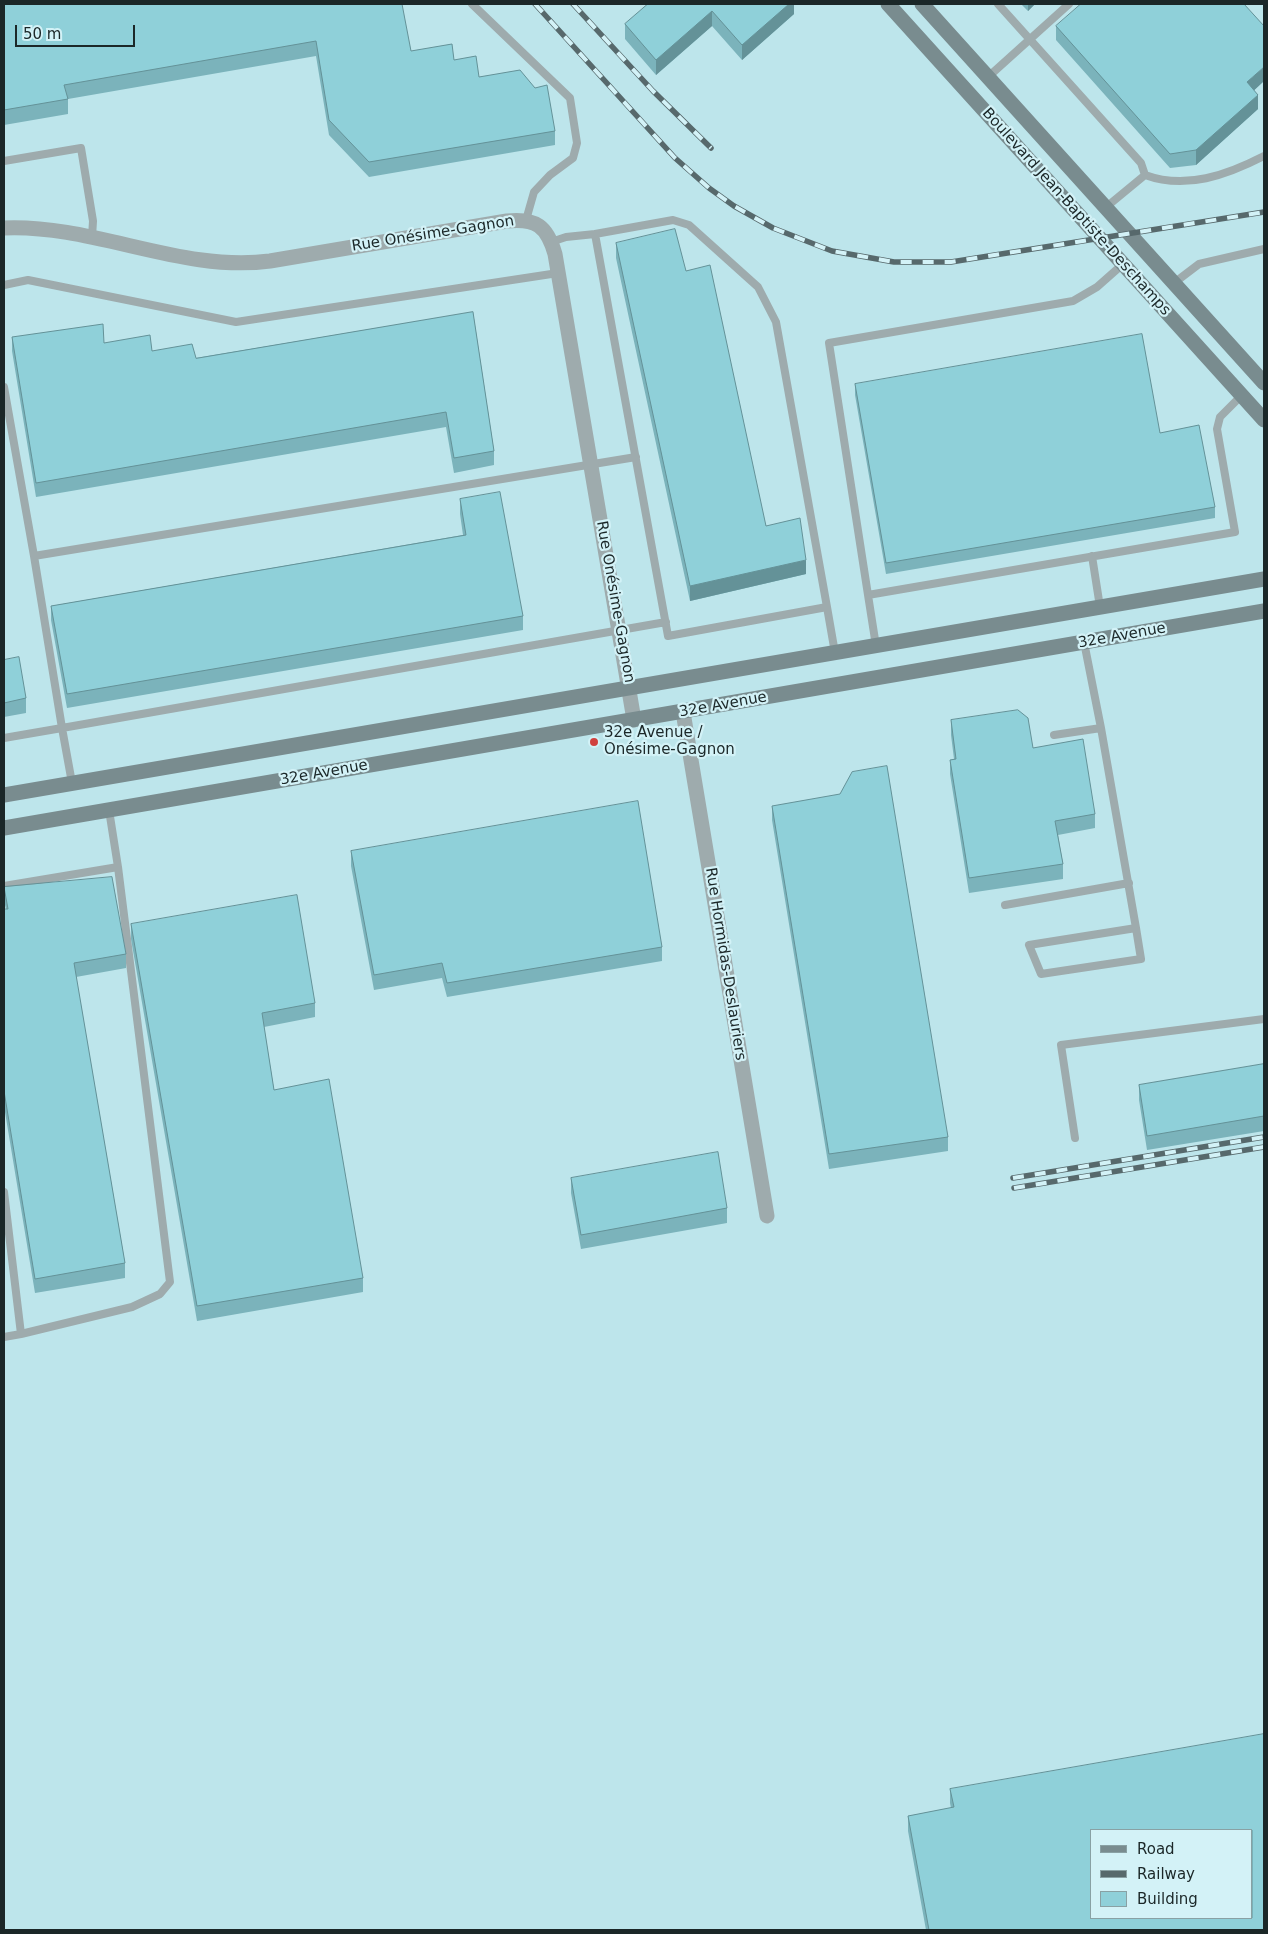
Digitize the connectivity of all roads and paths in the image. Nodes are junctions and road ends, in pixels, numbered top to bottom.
1 (472, 4) edge
2 (888, 4) edge
3 (922, 4) edge
4 (998, 4) edge
5 (1069, 4) edge
6 (1030, 39) junction
7 (988, 77) junction
8 (1264, 156) edge
9 (4, 161) edge
10 (1145, 175) junction
11 (1106, 208) junction
12 (526, 220) junction
13 (4, 228) edge
14 (595, 234) junction
15 (92, 237) junction
16 (551, 242) junction
17 (1264, 249) edge
18 (1123, 264) junction
19 (1158, 266) junction
20 (558, 273) junction
21 (1140, 282) junction
22 (1174, 283) junction
23 (4, 285) edge
24 (1264, 383) edge
25 (4, 387) edge
26 (1242, 395) junction
27 (1264, 420) edge
28 (636, 457) junction
29 (592, 466) junction
30 (34, 556) junction
31 (1092, 556) junction
32 (1264, 579) edge
33 (868, 595) junction
34 (827, 607) junction
35 (1100, 607) junction
36 (1264, 611) edge
37 (666, 622) junction
38 (619, 630) junction
39 (1084, 642) junction
40 (876, 646) junction
41 (835, 653) junction
42 (629, 688) junction
43 (682, 712) junction
44 (634, 720) junction
45 (62, 728) junction
46 (1101, 728) junction
47 (1054, 735) dead end
48 (4, 738) edge
49 (72, 783) junction
50 (4, 795) edge
51 (109, 810) junction
52 (4, 828) edge
53 (118, 867) junction
54 (1129, 883) junction
55 (4, 886) edge
56 (1005, 905) dead end
57 (1136, 928) junction
58 (1264, 1019) edge
59 (1075, 1138) dead end
60 (4, 1192) edge
61 (767, 1216) dead end
62 (20, 1334) junction
63 (4, 1337) edge

1 - 12 lane
2 - 18 street, Boulevard Jean-Baptiste-Deschamps
3 - 7 street, Boulevard Jean-Baptiste-Deschamps
4 - 6 lane
5 - 6 lane
6 - 7 lane
6 - 10 lane
7 - 11 street, Boulevard Jean-Baptiste-Deschamps
8 - 10 lane
9 - 15 lane
10 - 11 lane
11 - 19 street, Boulevard Jean-Baptiste-Deschamps
12 - 15 street, Rue Onésime-Gagnon
12 - 16 street, Rue Onésime-Gagnon
13 - 15 street, Rue Onésime-Gagnon
14 - 16 lane
14 - 28 lane
14 - 34 lane
16 - 20 street, Rue Onésime-Gagnon
17 - 22 lane
18 - 21 street, Boulevard Jean-Baptiste-Deschamps
18 - 33 lane
19 - 21 street
19 - 22 street, Boulevard Jean-Baptiste-Deschamps
20 - 23 lane
20 - 29 street, Rue Onésime-Gagnon
21 - 26 street, Boulevard Jean-Baptiste-Deschamps
22 - 24 street, Boulevard Jean-Baptiste-Deschamps
25 - 30 lane
26 - 27 street, Boulevard Jean-Baptiste-Deschamps
26 - 31 lane
28 - 29 lane
28 - 37 lane
29 - 30 lane
29 - 38 street, Rue Onésime-Gagnon
30 - 45 lane
31 - 33 lane
31 - 35 lane
32 - 35 street
33 - 40 lane
34 - 37 lane
34 - 41 lane
35 - 40 street
36 - 39 street, 32e Avenue
37 - 38 lane
38 - 42 street, Rue Onésime-Gagnon
38 - 45 lane
39 - 43 street, 32e Avenue
39 - 46 lane
40 - 41 street
41 - 42 street
42 - 44 street, Rue Onésime-Gagnon
42 - 49 street
43 - 44 street, 32e Avenue
43 - 61 street, Rue Hormidas-Deslauriers
44 - 51 street, 32e Avenue
45 - 48 lane
45 - 49 lane
46 - 47 lane
46 - 54 lane
49 - 50 street
51 - 52 street, 32e Avenue
51 - 53 lane
53 - 55 lane
53 - 62 lane
54 - 56 lane
54 - 57 lane
57 - 57 lane
58 - 59 lane
60 - 62 lane
62 - 63 lane

